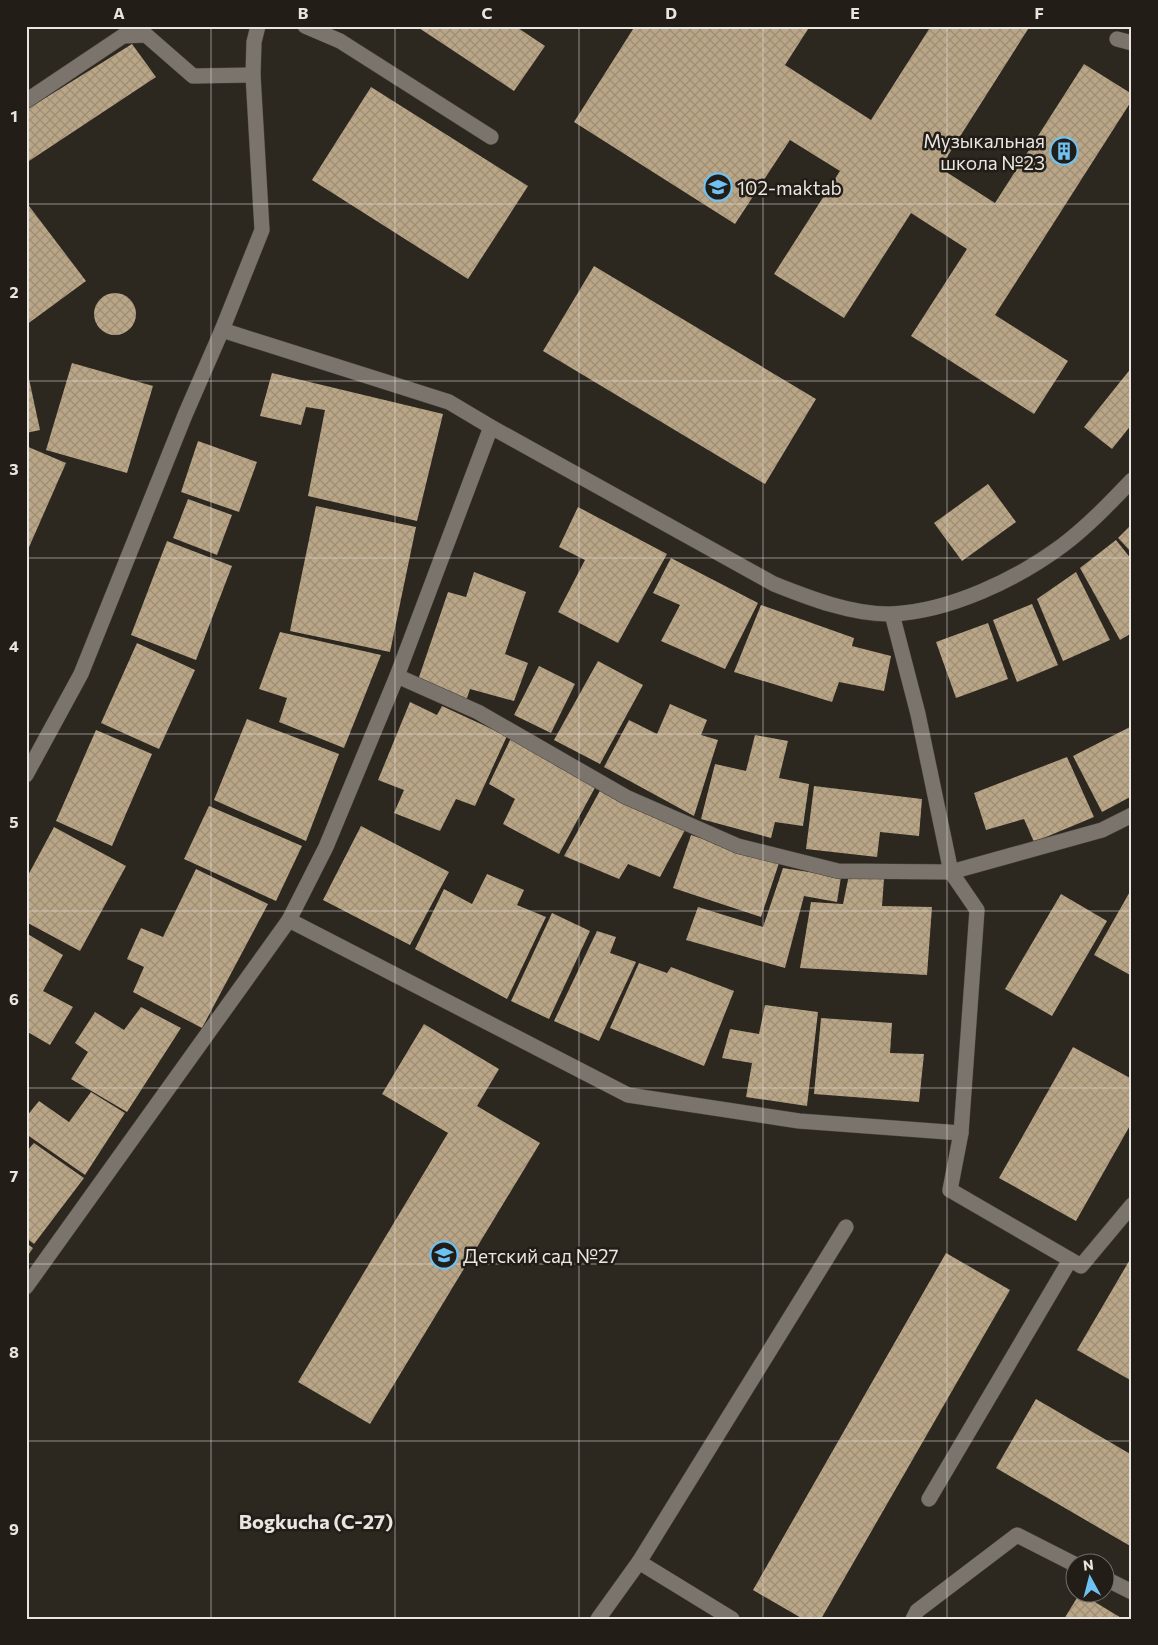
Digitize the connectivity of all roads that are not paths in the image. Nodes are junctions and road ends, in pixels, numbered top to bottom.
1 (258, 26) edge
2 (304, 26) edge
3 (253, 75) junction
4 (26, 101) edge
5 (491, 136) dead end
6 (222, 330) junction
7 (491, 427) junction
8 (1132, 480) edge
9 (892, 614) junction
10 (397, 676) junction
11 (26, 775) edge
12 (1132, 815) edge
13 (950, 872) junction
14 (288, 920) junction
15 (961, 1133) junction
16 (1132, 1205) edge
17 (846, 1227) dead end
18 (1076, 1263) junction
19 (26, 1287) edge
20 (929, 1500) dead end
21 (1066, 1559) edge
22 (638, 1562) junction
23 (1116, 1584) edge
24 (1132, 1592) edge
25 (598, 1619) edge
26 (732, 1619) edge
27 (912, 1619) edge

1 - 3 street
2 - 5 street
3 - 4 street
3 - 6 street
6 - 7 street
6 - 11 street
7 - 9 street
7 - 10 street
8 - 9 street
9 - 13 street
10 - 13 street
10 - 14 street
12 - 13 street
13 - 15 street
14 - 15 street
14 - 19 street
15 - 18 street
16 - 18 street
17 - 22 street
18 - 20 street
21 - 27 street
22 - 25 street
22 - 26 street
23 - 24 street

